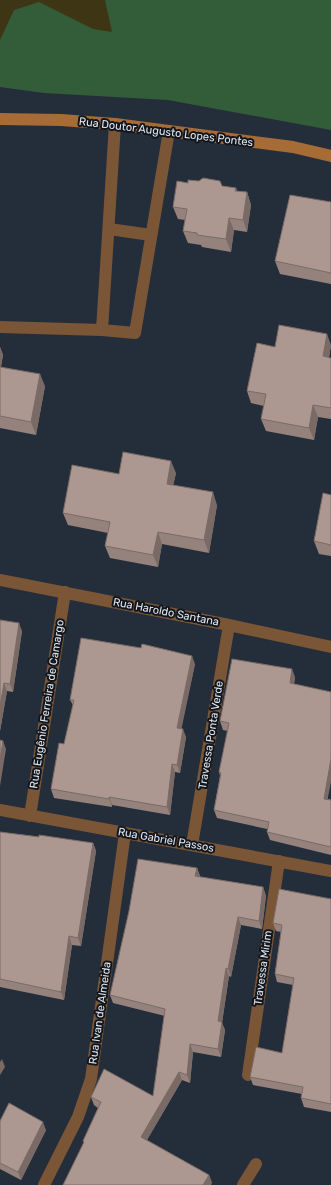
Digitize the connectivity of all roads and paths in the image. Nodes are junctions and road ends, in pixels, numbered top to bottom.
1 (0, 119) edge
2 (114, 124) junction
3 (169, 131) junction
4 (331, 156) edge
5 (109, 229) junction
6 (151, 235) junction
7 (0, 327) edge
8 (102, 330) junction
9 (0, 580) edge
10 (64, 592) junction
11 (229, 624) junction
12 (331, 647) edge
13 (0, 810) edge
14 (30, 816) junction
15 (125, 833) junction
16 (192, 845) junction
17 (279, 861) junction
18 (331, 871) edge
19 (248, 1074) dead end
20 (256, 1164) dead end
21 (44, 1185) edge
22 (243, 1185) edge

1 - 2 street, Rua Doutor Augusto Lopes Pontes
2 - 3 street, Rua Doutor Augusto Lopes Pontes
2 - 5 street
3 - 4 street, Rua Doutor Augusto Lopes Pontes
3 - 6 street
5 - 6 street
5 - 8 street
6 - 8 street
7 - 8 street
9 - 10 street, Rua Haroldo Santana
10 - 11 street, Rua Haroldo Santana
10 - 14 street, Rua Eugênio Ferreira de Camargo
11 - 12 street, Rua Haroldo Santana
11 - 16 street, Travessa Ponta Verde
13 - 14 street, Rua Gabriel Passos
14 - 15 street, Rua Gabriel Passos
15 - 16 street, Rua Gabriel Passos
15 - 21 street, Rua Ivan de Almeida
16 - 17 street, Rua Gabriel Passos
17 - 18 street, Rua Gabriel Passos
17 - 19 street, Travessa Mirim
20 - 22 street

